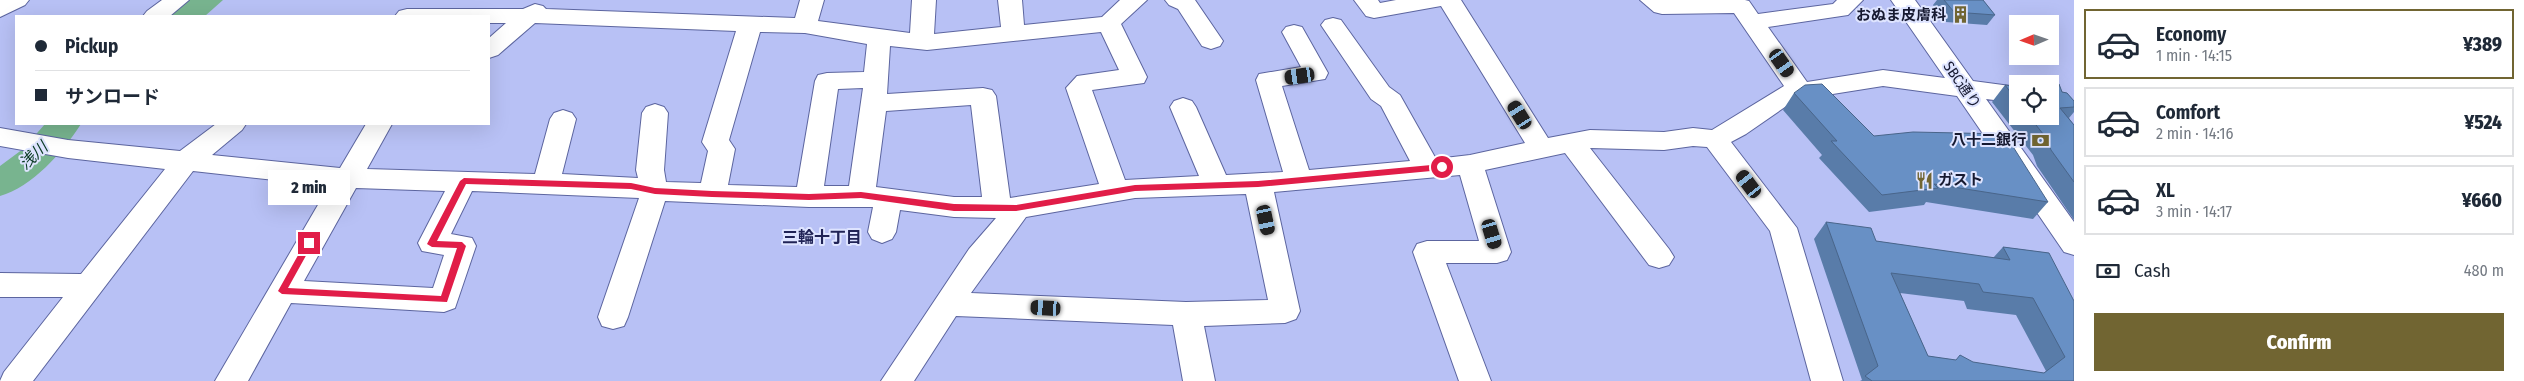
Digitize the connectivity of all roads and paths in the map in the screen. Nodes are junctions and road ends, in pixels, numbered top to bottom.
1 (17, 0) edge
2 (176, 0) edge
3 (547, 0) edge
4 (723, 0) edge
5 (812, 0) edge
6 (924, 0) edge
7 (1010, 0) edge
8 (1177, 0) edge
9 (1366, 0) edge
10 (1436, 0) edge
11 (1449, 0) edge
12 (1652, 0) edge
13 (1903, 0) edge
14 (1845, 2) edge
15 (1119, 9) edge
16 (0, 10) edge
17 (444, 10) edge
18 (647, 10) edge
19 (155, 15) edge
20 (413, 15) edge
21 (529, 16) junction
22 (1752, 22) junction
23 (714, 23) junction
24 (750, 24) junction
25 (1332, 25) dead end
26 (805, 26) junction
27 (1013, 32) junction
28 (1294, 32) dead end
29 (878, 38) junction
30 (922, 41) junction
31 (1211, 41) dead end
32 (490, 49) edge
33 (1964, 88) junction
34 (1801, 91) junction
35 (875, 92) junction
36 (2009, 94) edge
37 (1183, 107) dead end
38 (655, 113) dead end
39 (563, 119) dead end
40 (232, 125) edge
41 (378, 125) edge
42 (1715, 139) junction
43 (15, 140) edge
44 (1572, 143) junction
45 (1541, 148) junction
46 (186, 161) junction
47 (1470, 164) junction
48 (1428, 169) junction
49 (346, 178) junction
50 (464, 181) junction
51 (1299, 181) junction
52 (546, 183) junction
53 (1258, 184) junction
54 (1217, 186) junction
55 (655, 191) junction
56 (1116, 192) junction
57 (712, 194) junction
58 (861, 195) junction
59 (809, 197) junction
60 (888, 199) junction
61 (1006, 208) junction
62 (882, 232) dead end
63 (2074, 244) edge
64 (1659, 256) dead end
65 (0, 285) edge
66 (88, 286) junction
67 (282, 291) junction
68 (947, 304) junction
69 (1186, 314) junction
70 (613, 317) dead end
71 (15, 381) edge
72 (231, 381) edge
73 (898, 381) edge
74 (1199, 381) edge
75 (1475, 381) edge
76 (1827, 381) edge

1 - 16 street
2 - 19 street
3 - 21 street
4 - 23 street
5 - 26 street
6 - 30 street
7 - 27 street
8 - 31 street
9 - 10 street
11 - 45 street
12 - 22 street
13 - 33 street, SBC通り
14 - 22 street
15 - 27 street
15 - 56 street
17 - 20 street
17 - 21 street
18 - 21 street
18 - 23 street
21 - 32 street
22 - 34 street
23 - 24 street
24 - 26 street
24 - 57 street
25 - 48 street
26 - 29 street
27 - 30 street
28 - 51 street
29 - 30 street
29 - 35 street
33 - 34 street
33 - 36 street
33 - 63 street, SBC通り
34 - 42 street
35 - 58 street
35 - 59 street
35 - 61 street
37 - 54 street
38 - 55 street
39 - 52 street
40 - 46 street
41 - 49 street
42 - 44 street
42 - 76 street
43 - 46 street
44 - 45 street
44 - 64 street
45 - 47 street
46 - 49 street
46 - 66 street
47 - 48 street
47 - 75 street
48 - 51 street
49 - 50 street
49 - 67 street
50 - 52 street
50 - 67 street
51 - 53 street
52 - 55 street
53 - 54 street
53 - 69 street
54 - 56 street
55 - 57 street
55 - 70 street
56 - 61 street
57 - 59 street
58 - 59 street
58 - 60 street
60 - 61 street
60 - 62 street
61 - 68 street
65 - 66 street
66 - 71 street
67 - 72 street
68 - 69 street
68 - 73 street
69 - 74 street

